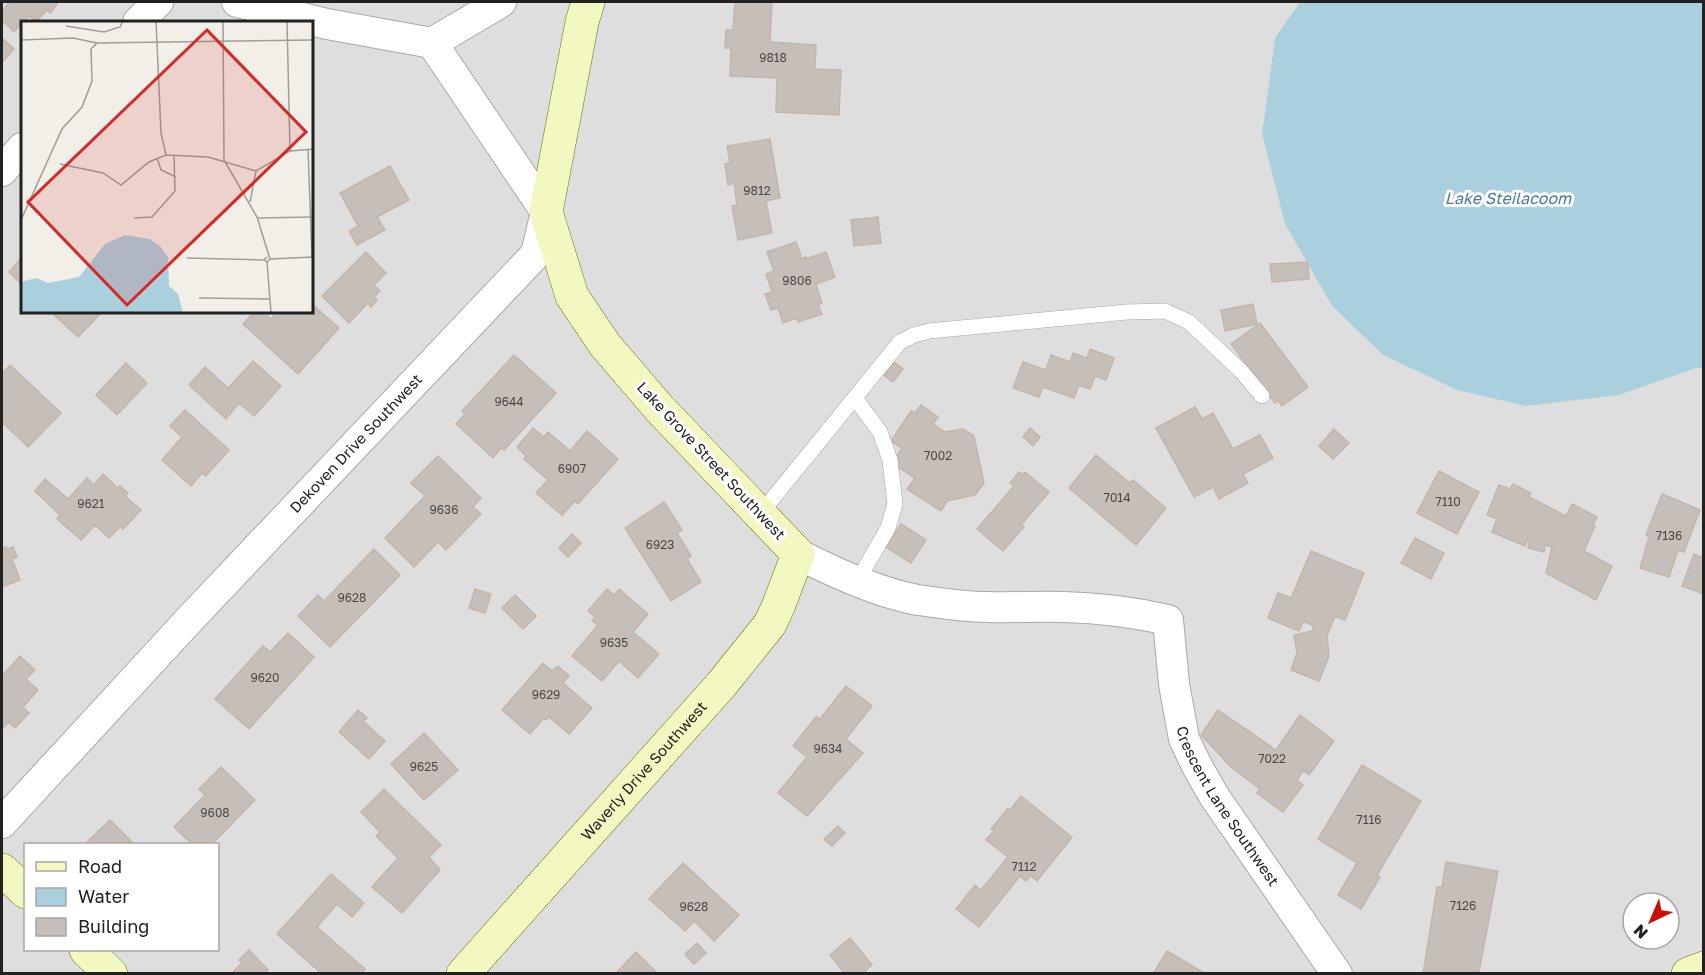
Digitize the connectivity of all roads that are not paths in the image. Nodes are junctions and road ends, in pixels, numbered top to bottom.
1 (158, 2) edge
2 (237, 2) edge
3 (501, 2) edge
4 (588, 2) edge
5 (139, 21) edge
6 (432, 43) junction
7 (21, 149) edge
8 (2, 171) edge
9 (546, 212) junction
10 (1262, 396) dead end
11 (855, 398) junction
12 (760, 514) junction
13 (798, 554) junction
14 (858, 580) junction
15 (1168, 620) joint
16 (2, 822) edge
17 (2, 870) edge
18 (24, 890) edge
19 (87, 951) edge
20 (1704, 968) edge
21 (111, 974) edge
22 (464, 974) edge
23 (1337, 974) edge
24 (1688, 974) edge

1 - 5 street
2 - 6 street
3 - 6 street
4 - 9 street, Dekoven Drive Southwest
6 - 9 street, Lake Grove Street Southwest
7 - 8 street
9 - 12 street, Lake Grove Street Southwest
9 - 16 street, Dekoven Drive Southwest
10 - 11 lane
11 - 12 lane
11 - 14 lane
12 - 13 street, Lake Grove Street Southwest
13 - 14 street, Lake Grove Street Southwest
13 - 22 street, Waverly Drive Southwest
14 - 15 street, Lake Grove Street Southwest
15 - 23 street, Crescent Lane Southwest
17 - 18 street
19 - 21 street
20 - 24 street

